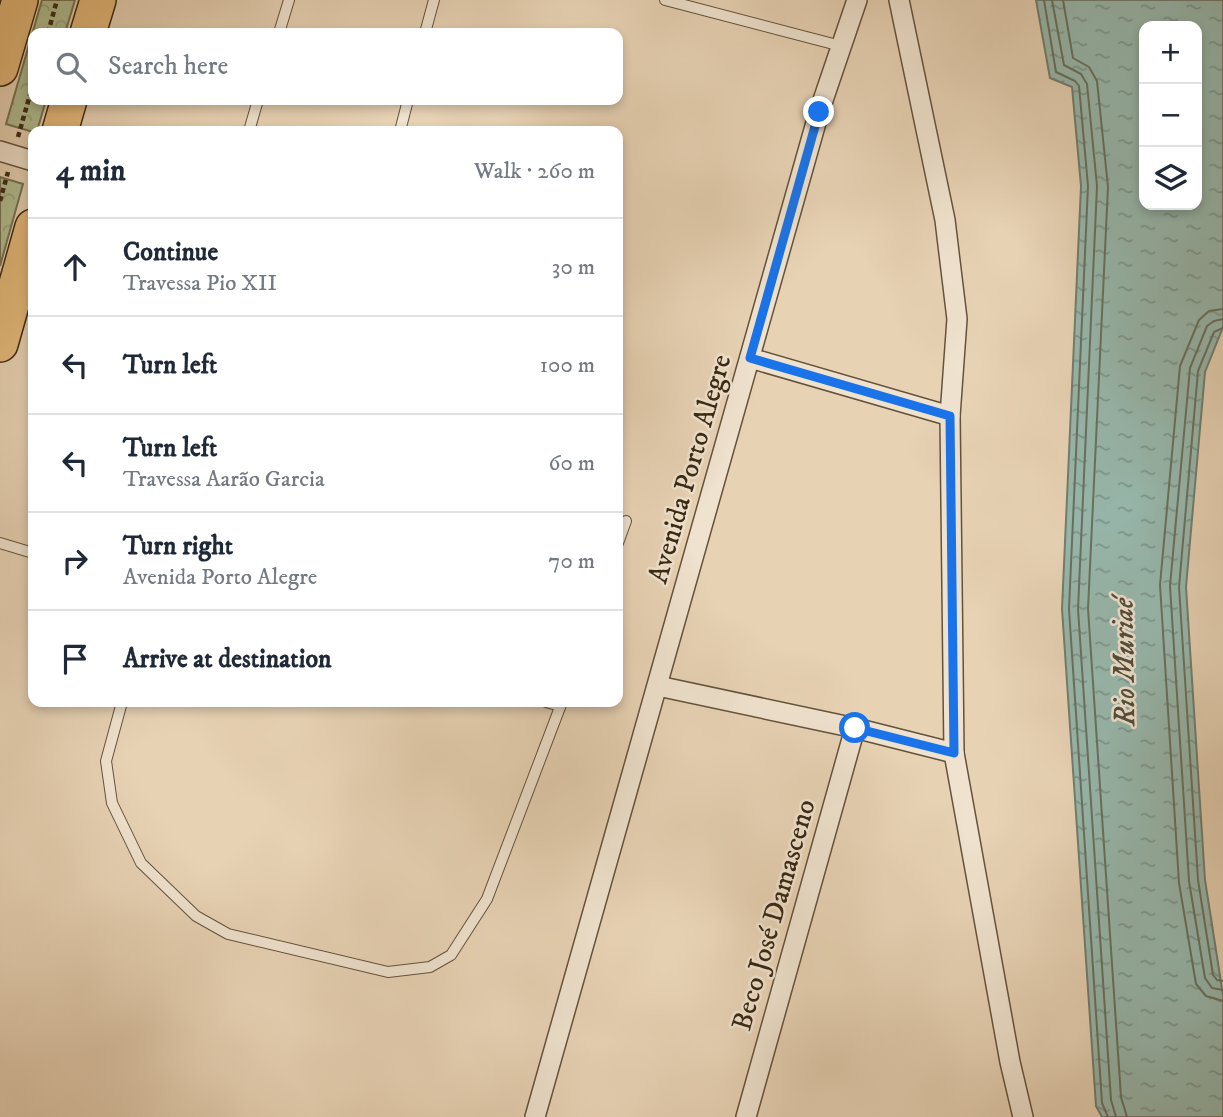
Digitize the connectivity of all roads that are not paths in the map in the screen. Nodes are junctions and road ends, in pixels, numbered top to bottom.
1 (20, 0) edge
2 (98, 0) edge
3 (289, 0) edge
4 (434, 0) edge
5 (665, 0) edge
6 (857, 0) edge
7 (899, 0) edge
8 (90, 28) edge
9 (281, 28) edge
10 (426, 28) edge
11 (841, 46) junction
12 (0, 68) edge
13 (68, 105) edge
14 (257, 105) edge
15 (407, 105) edge
16 (61, 126) edge
17 (250, 126) edge
18 (401, 126) edge
19 (0, 151) edge
20 (28, 159) edge
21 (28, 245) edge
22 (0, 344) edge
23 (750, 358) junction
24 (950, 416) junction
25 (626, 521) dead end
26 (623, 529) edge
27 (0, 543) edge
28 (28, 551) edge
29 (658, 687) junction
30 (121, 707) edge
31 (560, 707) edge
32 (855, 728) junction
33 (954, 753) junction
34 (535, 1117) edge
35 (746, 1117) edge
36 (1023, 1117) edge

1 - 12 highway
2 - 8 highway
3 - 9 lane
4 - 10 lane
5 - 11 lane
6 - 11 street, Avenida Porto Alegre
7 - 24 street
11 - 23 street, Avenida Porto Alegre
13 - 16 highway
14 - 17 lane
15 - 18 lane
19 - 20 street
21 - 22 highway
23 - 24 street
23 - 29 street, Avenida Porto Alegre
24 - 33 street
25 - 26 lane
27 - 28 lane
29 - 32 street
29 - 34 street, Avenida Porto Alegre
30 - 31 lane
32 - 33 street
32 - 35 street, Beco José Damasceno
33 - 36 street

